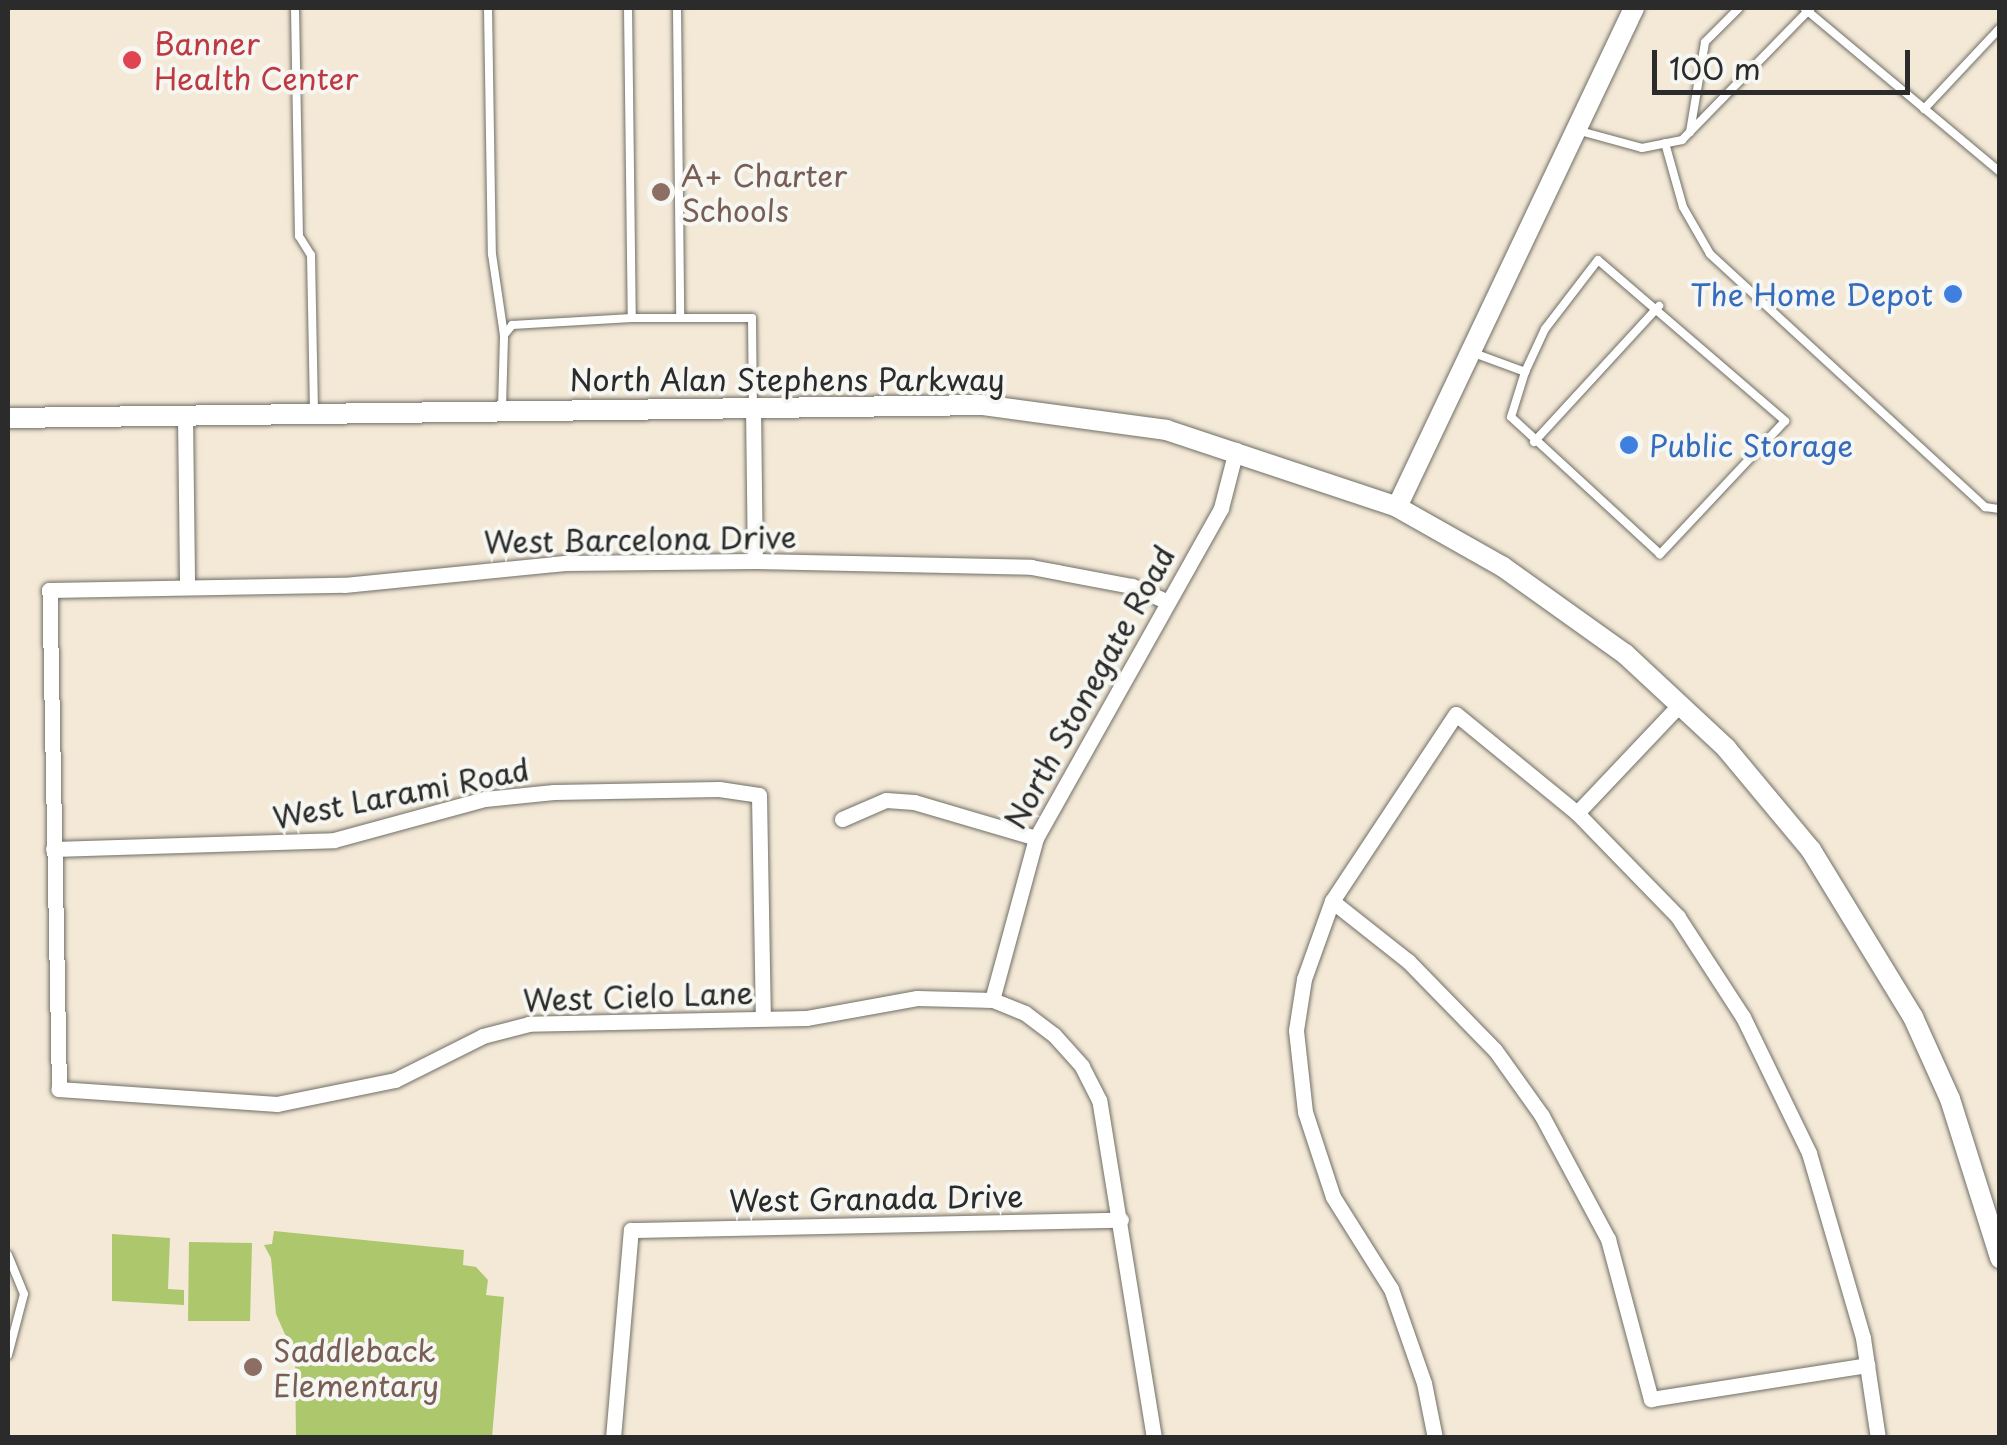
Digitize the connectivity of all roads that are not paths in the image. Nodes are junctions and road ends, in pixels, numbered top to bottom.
1 (295, 8) edge
2 (488, 8) edge
3 (628, 8) edge
4 (676, 8) edge
5 (1634, 8) edge
6 (1739, 8) edge
7 (1807, 9) edge
8 (2000, 28) edge
9 (1924, 109) junction
10 (1576, 130) junction
11 (1690, 132) junction
12 (1665, 143) junction
13 (2000, 172) edge
14 (1659, 306) junction
15 (632, 318) junction
16 (680, 318) junction
17 (504, 335) junction
18 (1471, 352) junction
19 (1525, 372) junction
20 (753, 407) junction
21 (502, 410) junction
22 (314, 413) junction
23 (185, 415) junction
24 (8, 418) edge
25 (1534, 442) junction
26 (1236, 450) junction
27 (1397, 508) junction
28 (2000, 509) edge
29 (755, 560) junction
30 (188, 587) junction
31 (1168, 602) junction
32 (1679, 705) junction
33 (1578, 813) junction
34 (842, 818) dead end
35 (1036, 838) junction
36 (53, 850) junction
37 (1332, 902) junction
38 (992, 1000) junction
39 (762, 1018) junction
40 (1121, 1220) junction
41 (8, 1255) edge
42 (2000, 1258) edge
43 (8, 1355) edge
44 (1867, 1365) junction
45 (613, 1438) edge
46 (1154, 1438) edge
47 (1434, 1438) edge
48 (1878, 1438) edge

1 - 22 lane
2 - 17 lane
3 - 15 lane
4 - 16 lane
5 - 10 street
6 - 11 lane
7 - 9 lane
7 - 11 lane
8 - 9 lane
9 - 13 lane
10 - 12 lane
10 - 18 street
11 - 12 lane
12 - 28 lane
14 - 19 lane
14 - 25 lane
14 - 25 lane
15 - 16 lane
15 - 17 lane
16 - 20 lane
17 - 21 lane
18 - 19 lane
18 - 27 street
19 - 25 lane
20 - 21 street, North Alan Stephens Parkway
20 - 26 street, North Alan Stephens Parkway
20 - 29 street
21 - 22 street, North Alan Stephens Parkway
22 - 23 street, North Alan Stephens Parkway
23 - 24 street, North Alan Stephens Parkway
23 - 30 street
26 - 27 street, North Alan Stephens Parkway
26 - 31 street, North Stonegate Road
27 - 32 street, North Alan Stephens Parkway
29 - 30 street, West Barcelona Drive
29 - 31 street, West Barcelona Drive
30 - 36 street, West Barcelona Drive
31 - 35 street, North Stonegate Road
32 - 33 street
32 - 42 street, North Alan Stephens Parkway
33 - 37 street
33 - 44 street
34 - 35 street
35 - 38 street, North Stonegate Road
36 - 39 street, West Larami Road
36 - 39 street, West Cielo Lane
37 - 44 street
37 - 47 street
38 - 39 street, West Cielo Lane
38 - 40 street
40 - 45 street, West Granada Drive
40 - 46 street
41 - 43 lane
44 - 48 street

